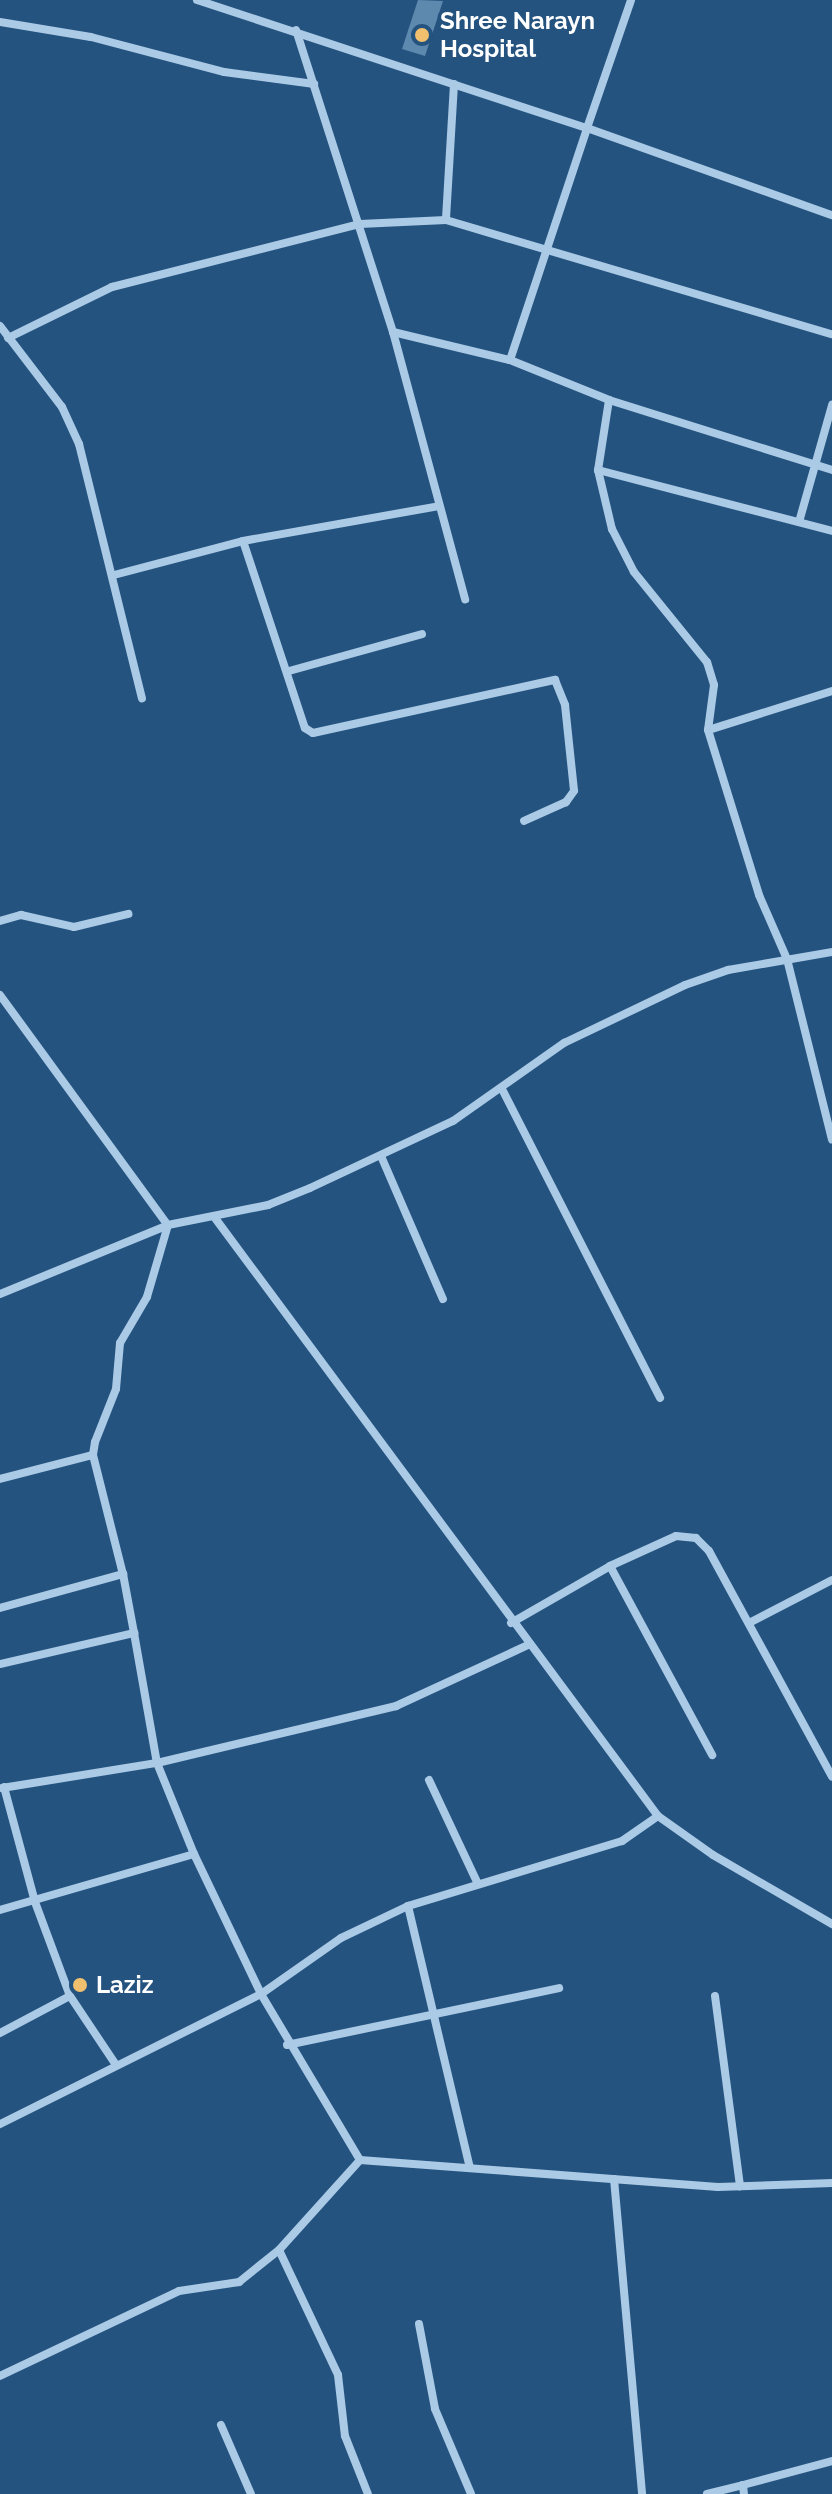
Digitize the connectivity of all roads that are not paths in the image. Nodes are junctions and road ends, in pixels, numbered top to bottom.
1 (197, 0) edge
2 (631, 0) edge
3 (0, 22) edge
4 (296, 30) junction
5 (314, 84) junction
6 (454, 84) junction
7 (587, 128) junction
8 (832, 215) edge
9 (446, 220) junction
10 (360, 224) junction
11 (544, 247) junction
12 (0, 326) edge
13 (393, 332) junction
14 (832, 334) edge
15 (8, 338) junction
16 (510, 360) junction
17 (609, 400) junction
18 (832, 405) edge
19 (815, 465) junction
20 (598, 470) junction
21 (832, 470) edge
22 (439, 506) junction
23 (799, 522) junction
24 (832, 531) edge
25 (243, 541) junction
26 (114, 575) junction
27 (465, 599) dead end
28 (422, 634) dead end
29 (289, 671) junction
30 (832, 691) edge
31 (142, 698) dead end
32 (708, 730) junction
33 (524, 821) dead end
34 (128, 914) dead end
35 (0, 921) edge
36 (832, 952) edge
37 (787, 959) junction
38 (0, 995) edge
39 (502, 1089) junction
40 (832, 1139) edge
41 (381, 1156) junction
42 (215, 1218) junction
43 (168, 1225) junction
44 (0, 1294) edge
45 (443, 1299) dead end
46 (660, 1398) dead end
47 (93, 1455) junction
48 (0, 1479) edge
49 (610, 1566) junction
50 (123, 1574) junction
51 (832, 1580) edge
52 (0, 1608) edge
53 (511, 1623) junction
54 (749, 1623) junction
55 (134, 1633) junction
56 (528, 1645) junction
57 (0, 1664) edge
58 (712, 1755) dead end
59 (157, 1763) junction
60 (832, 1777) edge
61 (429, 1780) dead end
62 (2, 1788) edge
63 (658, 1816) junction
64 (194, 1854) junction
65 (478, 1884) junction
66 (35, 1902) junction
67 (408, 1906) junction
68 (0, 1910) edge
69 (832, 1924) edge
70 (559, 1988) dead end
71 (261, 1994) junction
72 (70, 1996) junction
73 (715, 1996) dead end
74 (434, 2015) junction
75 (0, 2033) edge
76 (287, 2045) junction
77 (116, 2065) junction
78 (0, 2124) edge
79 (360, 2160) junction
80 (470, 2168) junction
81 (614, 2179) junction
82 (832, 2183) edge
83 (740, 2186) junction
84 (279, 2250) junction
85 (419, 2324) dead end
86 (0, 2376) edge
87 (221, 2425) dead end
88 (832, 2461) edge
89 (744, 2490) edge
90 (251, 2494) edge
91 (368, 2494) edge
92 (471, 2494) edge
93 (642, 2494) edge
94 (707, 2494) edge

1 - 4 street
2 - 7 street
3 - 5 street
4 - 5 street
4 - 6 street
5 - 10 street
6 - 7 street
6 - 9 street
7 - 8 street
7 - 11 street
9 - 10 street
9 - 11 street
10 - 13 street
10 - 15 street
11 - 14 street
11 - 16 street
12 - 15 street
13 - 16 street
13 - 22 street
15 - 26 street
16 - 17 street
17 - 19 street
17 - 20 street
18 - 19 street
19 - 21 street
19 - 23 street
20 - 23 street
20 - 32 street
22 - 25 street
22 - 27 street
23 - 24 street
25 - 26 street
25 - 29 street
26 - 31 street
28 - 29 street
29 - 33 street
30 - 32 street
32 - 37 street
34 - 35 street
36 - 37 street
37 - 39 street
37 - 40 street
38 - 43 street
39 - 41 street
39 - 46 street
41 - 42 street
41 - 45 street
42 - 43 street
42 - 53 street
43 - 44 street
43 - 47 street
47 - 48 street
47 - 50 street
49 - 53 street
49 - 54 street
49 - 58 street
50 - 52 street
50 - 55 street
51 - 54 street
53 - 56 street
54 - 60 street
55 - 57 street
55 - 59 street
56 - 59 street
56 - 63 street
59 - 62 street
59 - 64 street
61 - 65 street
62 - 66 street
63 - 65 street
63 - 69 street
64 - 66 street
64 - 71 street
65 - 67 street
66 - 68 street
66 - 72 street
67 - 71 street
67 - 74 street
70 - 74 street
71 - 76 street
71 - 77 street
72 - 75 street
72 - 77 street
73 - 83 street
74 - 76 street
74 - 80 street
76 - 79 street
77 - 78 street
79 - 80 street
79 - 84 street
80 - 81 street
81 - 83 street
81 - 93 street
82 - 83 street
84 - 86 street
84 - 91 street
85 - 92 street
87 - 90 street
88 - 89 street
89 - 94 street

